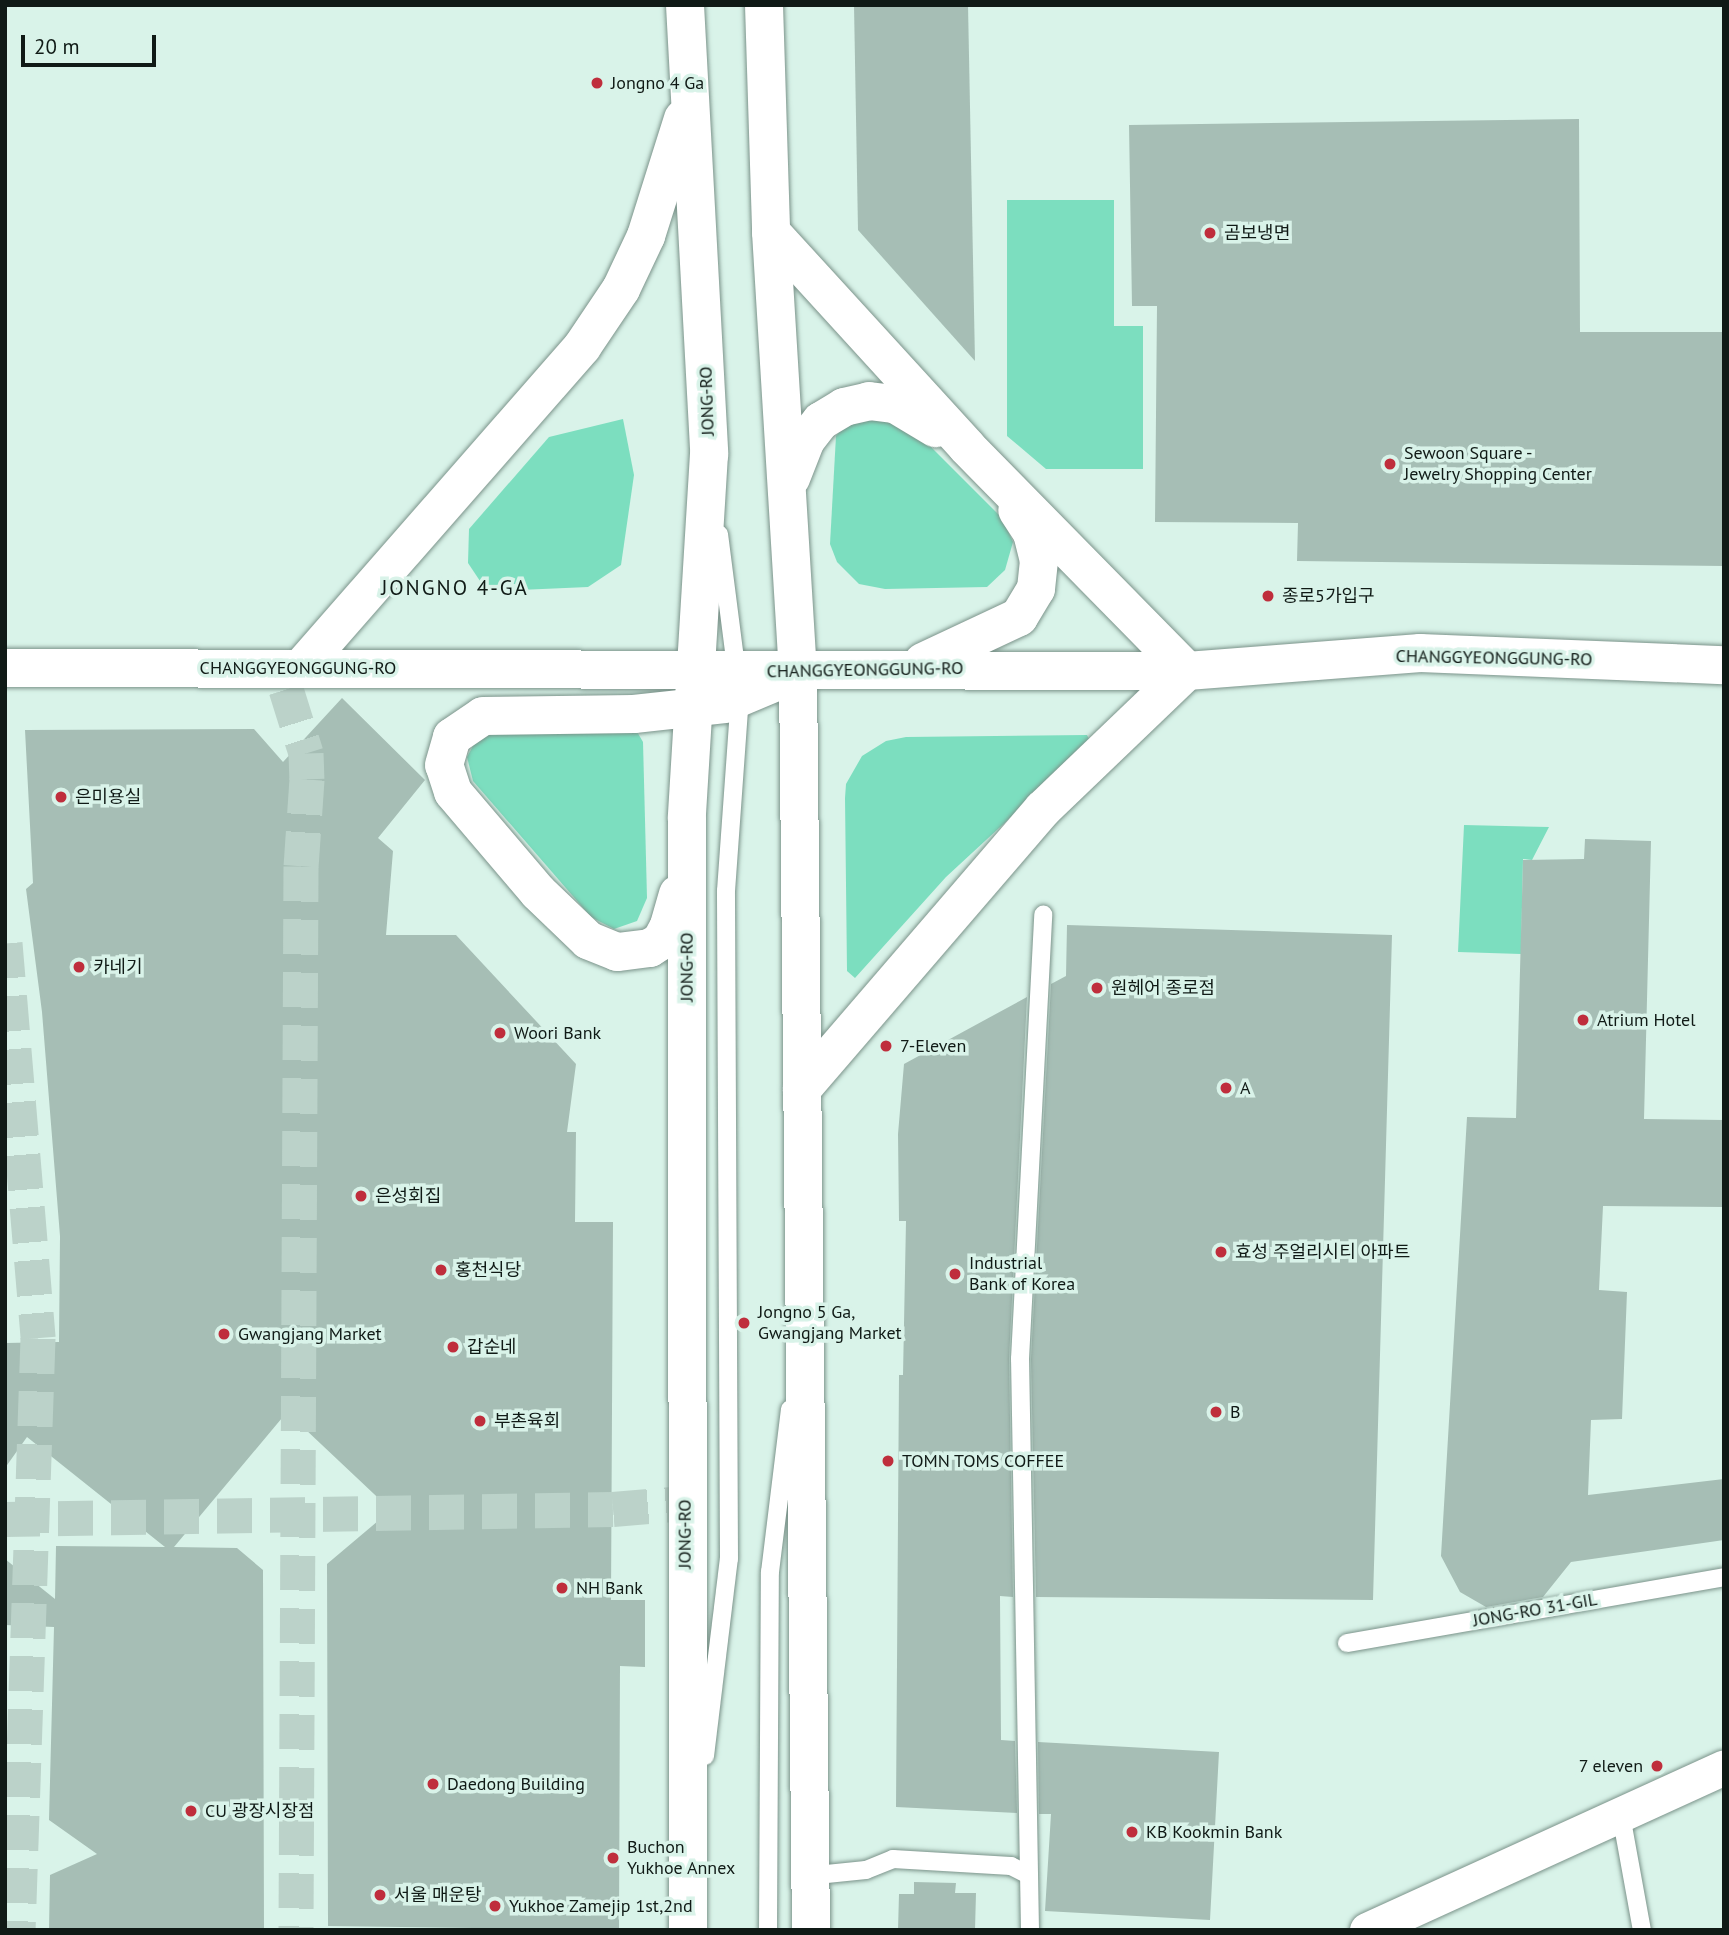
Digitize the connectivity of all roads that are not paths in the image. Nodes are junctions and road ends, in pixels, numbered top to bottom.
1 (685, 5) edge
2 (764, 5) edge
3 (688, 104) junction
4 (771, 232) junction
5 (709, 454) junction
6 (789, 487) junction
7 (1724, 665) edge
8 (5, 668) edge
9 (301, 668) junction
10 (695, 669) junction
11 (901, 670) junction
12 (1187, 671) junction
13 (798, 673) junction
14 (738, 684) junction
15 (692, 706) junction
16 (687, 818) junction
17 (1043, 915) dead end
18 (802, 1089) junction
19 (801, 1316) junction
20 (1724, 1577) edge
21 (1346, 1643) dead end
22 (1723, 1771) edge
23 (1620, 1815) junction
24 (1028, 1875) junction
25 (807, 1876) junction
26 (688, 1914) edge
27 (1436, 1915) edge
28 (768, 1930) edge
29 (811, 1930) edge
30 (1030, 1930) edge
31 (1367, 1930) edge
32 (1642, 1930) edge

1 - 3 main road, JONG-RO
2 - 4 main road
3 - 5 main road, JONG-RO
3 - 9 main road
4 - 6 main road
4 - 12 main road
5 - 10 main road, JONG-RO
5 - 14 lane
6 - 11 main road
6 - 13 main road
7 - 12 main road, CHANGGYEONGGUNG-RO
8 - 9 main road, CHANGGYEONGGUNG-RO
9 - 10 main road, CHANGGYEONGGUNG-RO
10 - 14 main road, CHANGGYEONGGUNG-RO
10 - 15 main road, JONG-RO
11 - 12 main road, CHANGGYEONGGUNG-RO
11 - 13 main road, CHANGGYEONGGUNG-RO
12 - 18 main road
13 - 14 main road, CHANGGYEONGGUNG-RO
13 - 18 main road
14 - 15 main road
14 - 26 lane
15 - 16 main road, JONG-RO
15 - 16 main road
16 - 26 main road, JONG-RO
17 - 24 lane
18 - 19 main road
19 - 25 main road
19 - 28 lane
20 - 21 lane, JONG-RO 31-GIL
22 - 23 street
23 - 27 street
23 - 32 lane
24 - 25 lane
24 - 30 lane
25 - 29 main road
27 - 31 street

